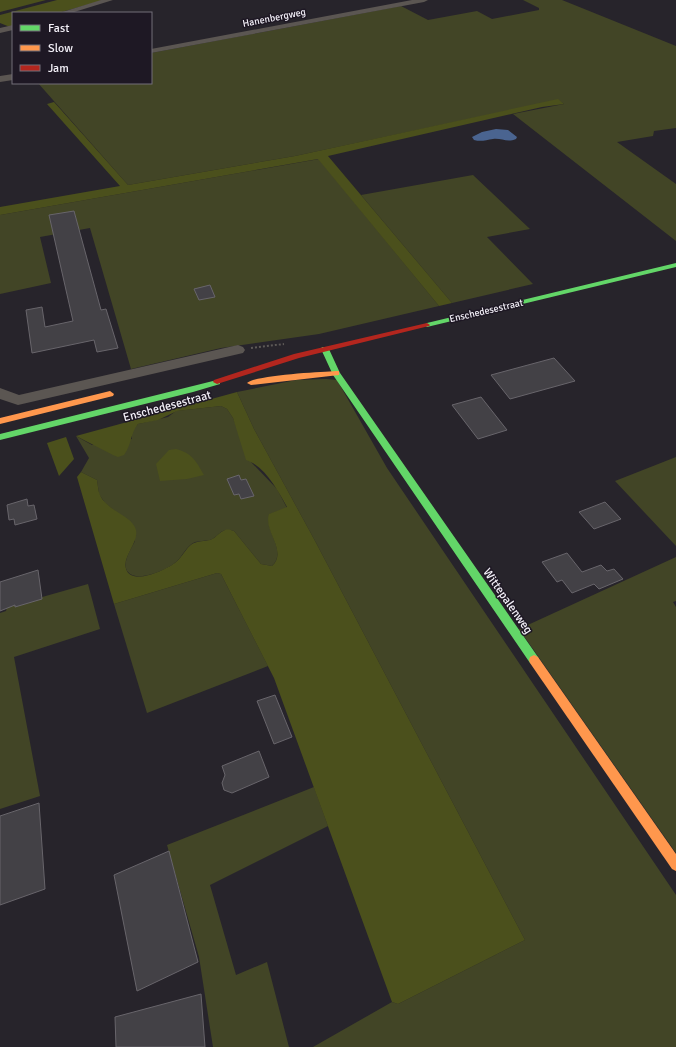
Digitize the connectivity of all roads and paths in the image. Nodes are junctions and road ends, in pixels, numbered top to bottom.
1 (109, 0) edge
2 (424, 0) edge
3 (67, 12) edge
4 (12, 27) edge
5 (0, 31) edge
6 (152, 51) edge
7 (12, 77) edge
8 (0, 79) edge
9 (676, 265) edge
10 (325, 349) junction
11 (297, 356) junction
12 (240, 357) joint
13 (336, 373) junction
14 (243, 385) dead end
15 (120, 392) dead end
16 (0, 394) edge
17 (0, 420) edge
18 (0, 437) edge
19 (676, 865) edge

1 - 3 street
2 - 6 street, Hanenbergweg
4 - 5 street
7 - 8 street
9 - 10 street, Enschedesestraat
10 - 11 street, Enschedesestraat
10 - 13 street, Wittepalenweg
11 - 12 street, Enschedesestraat
11 - 18 street, Enschedesestraat
12 - 16 street, Enschedesestraat
13 - 14 street
13 - 19 street, Wittepalenweg
15 - 17 street

